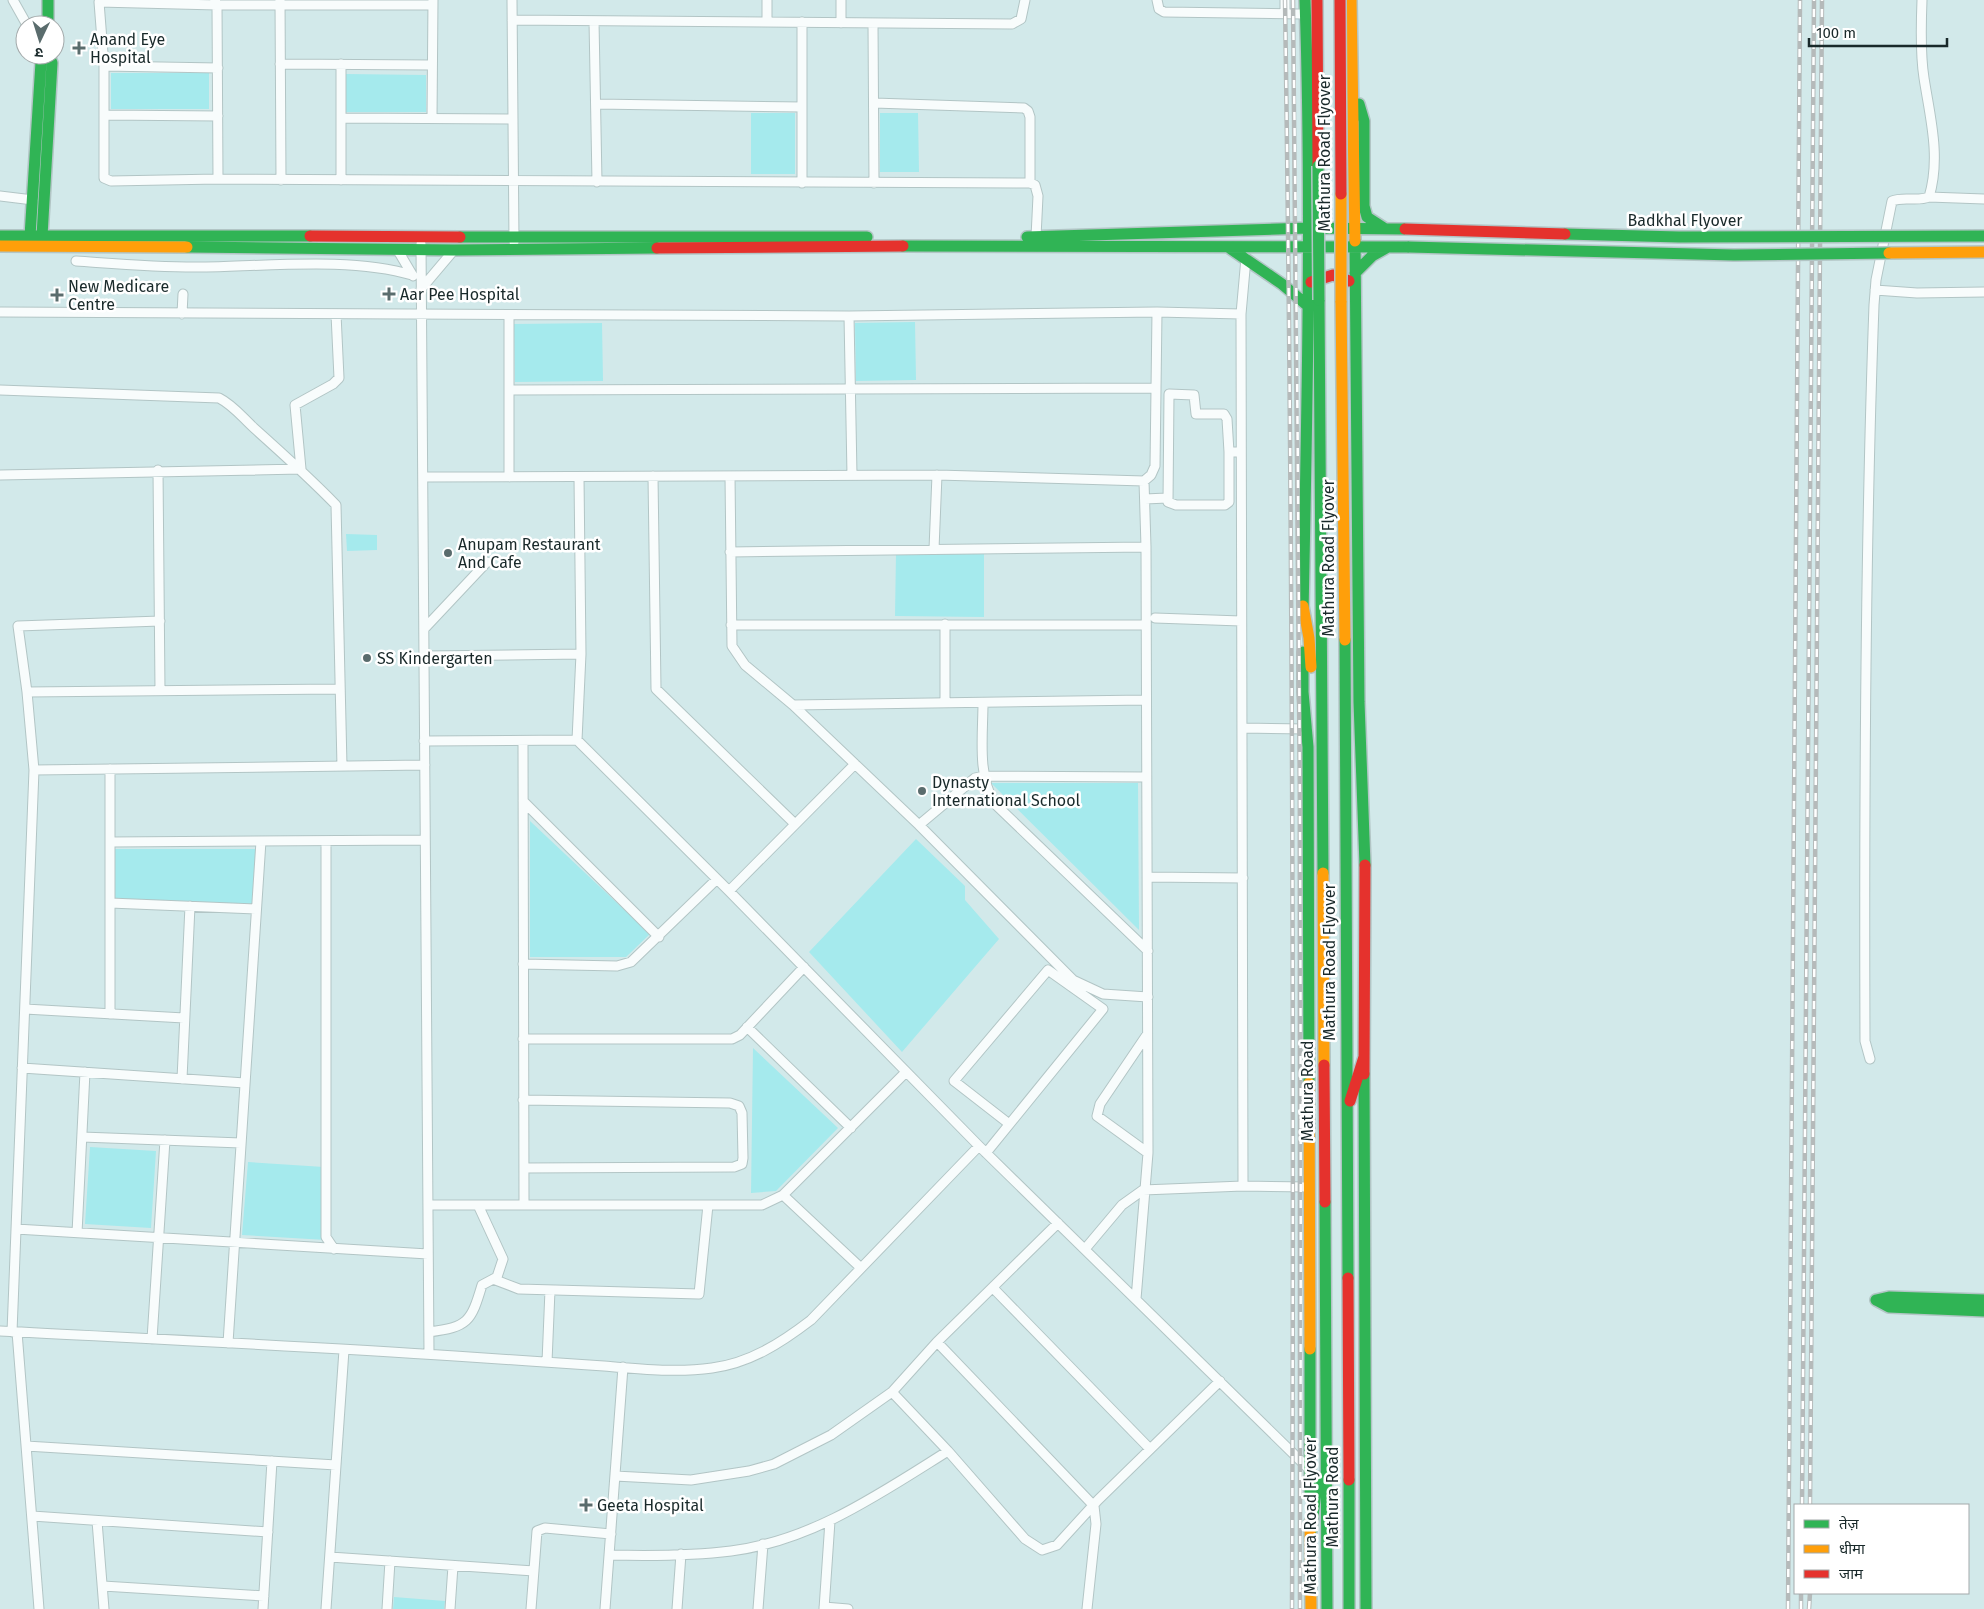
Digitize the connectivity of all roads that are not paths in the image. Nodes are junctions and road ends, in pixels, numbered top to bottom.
1 (13, 0) edge
2 (48, 0) edge
3 (512, 0) edge
4 (767, 0) edge
5 (841, 0) edge
6 (1025, 0) edge
7 (1157, 0) edge
8 (1285, 0) edge
9 (1305, 0) edge
10 (1317, 0) edge
11 (1340, 0) edge
12 (1351, 0) edge
13 (1922, 0) edge
14 (280, 2) edge
15 (433, 2) edge
16 (216, 3) edge
17 (1286, 14) junction
18 (1305, 14) junction
19 (21, 15) edge
20 (48, 15) edge
21 (512, 20) junction
22 (594, 21) junction
23 (767, 22) junction
24 (802, 22) junction
25 (841, 23) junction
26 (874, 23) junction
27 (280, 64) junction
28 (341, 64) junction
29 (41, 65) edge
30 (52, 65) edge
31 (432, 65) junction
32 (104, 66) junction
33 (218, 68) junction
34 (1354, 84) junction
35 (874, 103) junction
36 (596, 104) junction
37 (802, 107) junction
38 (104, 115) junction
39 (218, 116) junction
40 (341, 118) junction
41 (432, 118) junction
42 (512, 119) junction
43 (1355, 171) junction
44 (1308, 175) junction
45 (218, 179) junction
46 (281, 180) junction
47 (341, 180) junction
48 (512, 181) junction
49 (598, 182) junction
50 (802, 182) junction
51 (874, 183) junction
52 (1030, 183) junction
53 (0, 196) edge
54 (1929, 197) junction
55 (1984, 199) edge
56 (33, 200) junction
57 (1308, 228) junction
58 (1355, 228) junction
59 (1385, 229) junction
60 (0, 236) edge
61 (421, 236) junction
62 (512, 236) junction
63 (1984, 236) edge
64 (1036, 237) junction
65 (36, 239) junction
66 (0, 246) edge
67 (1228, 247) junction
68 (1388, 247) junction
69 (1307, 248) junction
70 (1355, 248) junction
71 (397, 249) junction
72 (421, 250) junction
73 (454, 250) junction
74 (515, 250) junction
75 (1984, 252) edge
76 (1246, 258) junction
77 (76, 261) dead end
78 (412, 275) junction
79 (1355, 278) junction
80 (1308, 284) junction
81 (421, 289) junction
82 (1875, 290) junction
83 (1984, 292) edge
84 (183, 294) dead end
85 (1308, 306) junction
86 (0, 312) edge
87 (1157, 312) junction
88 (182, 314) junction
89 (336, 314) junction
90 (1242, 314) junction
91 (421, 315) junction
92 (509, 315) junction
93 (849, 316) junction
94 (1156, 388) junction
95 (851, 389) junction
96 (0, 390) edge
97 (509, 390) junction
98 (1229, 452) junction
99 (1241, 452) junction
100 (301, 469) junction
101 (158, 470) junction
102 (0, 475) edge
103 (852, 475) junction
104 (936, 475) junction
105 (579, 476) junction
106 (654, 476) junction
107 (730, 476) junction
108 (422, 477) junction
109 (509, 477) junction
110 (1144, 481) junction
111 (1167, 498) junction
112 (1145, 499) junction
113 (1146, 547) junction
114 (934, 549) junction
115 (730, 552) junction
116 (487, 562) dead end
117 (1303, 606) junction
118 (1155, 618) dead end
119 (160, 621) junction
120 (1241, 621) junction
121 (945, 624) junction
122 (731, 625) junction
123 (1146, 625) junction
124 (424, 629) junction
125 (581, 654) junction
126 (424, 656) junction
127 (340, 689) junction
128 (160, 690) junction
129 (27, 692) junction
130 (1146, 700) junction
131 (945, 703) junction
132 (983, 704) junction
133 (793, 705) junction
134 (1242, 728) junction
135 (1306, 728) junction
136 (577, 740) junction
137 (424, 741) junction
138 (523, 741) junction
139 (1321, 758) junction
140 (855, 764) junction
141 (425, 765) junction
142 (342, 766) junction
143 (110, 769) junction
144 (34, 770) junction
145 (984, 776) junction
146 (1146, 777) junction
147 (523, 801) junction
148 (795, 824) junction
149 (918, 825) junction
150 (425, 840) junction
151 (261, 841) junction
152 (326, 841) junction
153 (110, 842) junction
154 (1147, 877) junction
155 (1243, 878) junction
156 (717, 879) junction
157 (729, 891) junction
158 (110, 903) junction
159 (190, 906) junction
160 (256, 909) junction
161 (659, 937) junction
162 (1148, 951) junction
163 (523, 964) junction
164 (804, 967) junction
165 (1148, 997) junction
166 (25, 1009) junction
167 (110, 1014) junction
168 (184, 1018) junction
169 (747, 1027) junction
170 (1146, 1036) junction
171 (523, 1039) junction
172 (1364, 1057) junction
173 (1870, 1059) dead end
174 (22, 1068) junction
175 (85, 1072) junction
176 (906, 1072) junction
177 (182, 1079) junction
178 (245, 1083) junction
179 (524, 1100) junction
180 (1346, 1115) junction
181 (1008, 1122) junction
182 (851, 1128) junction
183 (82, 1137) junction
184 (165, 1140) junction
185 (241, 1143) junction
186 (979, 1146) junction
187 (986, 1153) junction
188 (1148, 1153) junction
189 (524, 1168) junction
190 (1243, 1186) junction
191 (1310, 1187) junction
192 (1143, 1190) junction
193 (783, 1195) junction
194 (428, 1205) junction
195 (478, 1205) junction
196 (524, 1205) junction
197 (708, 1205) junction
198 (1058, 1223) junction
199 (16, 1229) junction
200 (77, 1233) junction
201 (158, 1238) junction
202 (235, 1242) junction
203 (334, 1249) junction
204 (1085, 1249) junction
205 (428, 1254) junction
206 (860, 1268) junction
207 (493, 1279) junction
208 (994, 1289) junction
209 (550, 1290) junction
210 (1136, 1298) junction
211 (1984, 1300) edge
212 (1984, 1311) edge
213 (0, 1331) edge
214 (15, 1332) junction
215 (428, 1332) junction
216 (152, 1339) junction
217 (937, 1342) junction
218 (228, 1344) junction
219 (344, 1350) junction
220 (429, 1354) junction
221 (547, 1362) junction
222 (623, 1367) junction
223 (1220, 1381) junction
224 (892, 1392) junction
225 (1326, 1424) junction
226 (26, 1446) junction
227 (1150, 1449) junction
228 (948, 1451) junction
229 (272, 1461) junction
230 (336, 1465) junction
231 (1310, 1470) junction
232 (615, 1476) junction
233 (1094, 1506) junction
234 (32, 1516) junction
235 (97, 1521) junction
236 (830, 1521) junction
237 (268, 1532) junction
238 (1310, 1532) junction
239 (611, 1534) junction
240 (763, 1544) junction
241 (681, 1554) junction
242 (609, 1555) junction
243 (330, 1557) junction
244 (390, 1561) junction
245 (453, 1566) junction
246 (534, 1572) junction
247 (102, 1586) junction
248 (264, 1596) junction
249 (824, 1608) edge
250 (39, 1609) edge
251 (104, 1609) edge
252 (264, 1609) edge
253 (326, 1609) edge
254 (387, 1609) edge
255 (450, 1609) edge
256 (531, 1609) edge
257 (605, 1609) edge
258 (677, 1609) edge
259 (758, 1609) edge
260 (848, 1609) edge
261 (1087, 1609) edge
262 (1311, 1609) edge
263 (1327, 1609) edge
264 (1350, 1609) edge
265 (1366, 1609) edge

1 - 19 street
2 - 20 main road
3 - 21 street
4 - 23 street
5 - 25 street
6 - 26 street
7 - 17 street
8 - 17 street
9 - 18 main road
10 - 139 main road, Mathura Road Flyover, bridge
11 - 180 main road, Mathura Road Flyover, bridge
12 - 34 main road
13 - 54 street
14 - 15 street
14 - 16 street
14 - 27 street
15 - 31 street
16 - 32 street
16 - 33 street
17 - 18 street
18 - 44 main road
21 - 22 street
21 - 42 street
22 - 23 street
22 - 36 street
23 - 24 street
24 - 25 street
24 - 37 street
25 - 26 street
26 - 35 street
27 - 28 street
27 - 46 street
28 - 31 street
28 - 40 street
29 - 56 main road
30 - 65 main road
31 - 41 street
32 - 33 street
32 - 38 street
33 - 39 street
34 - 43 main road
34 - 59 main road
35 - 51 street
35 - 52 street
36 - 37 street
36 - 49 street
37 - 50 street
38 - 39 street
38 - 45 street
39 - 45 street
40 - 41 street
40 - 47 street
41 - 42 street
42 - 48 street
43 - 44 main road
43 - 58 main road
44 - 57 main road
45 - 46 street
46 - 47 street
47 - 48 street
48 - 49 street
48 - 62 street
49 - 50 street
50 - 51 street
51 - 52 street
52 - 64 street
53 - 56 street
54 - 55 street
54 - 82 street
56 - 65 main road
57 - 58 main road, Badkhal Flyover
57 - 64 main road, Badkhal Flyover
57 - 69 main road
58 - 59 main road, Badkhal Flyover
58 - 70 main road
59 - 63 main road, Badkhal Flyover, bridge
60 - 65 main road
61 - 62 main road, Badkhal Flyover
61 - 65 main road, Badkhal Flyover
61 - 72 street
62 - 64 main road, Badkhal Flyover
62 - 74 street
65 - 66 main road
65 - 71 main road, Badkhal Flyover
67 - 69 main road, Badkhal Flyover
67 - 74 main road, Badkhal Flyover
67 - 76 main road
68 - 70 main road, Badkhal Flyover
68 - 75 main road, Badkhal Flyover, bridge
68 - 79 main road
69 - 70 main road, Badkhal Flyover
69 - 80 main road
70 - 79 main road
71 - 72 main road, Badkhal Flyover
71 - 78 street
72 - 73 main road, Badkhal Flyover
72 - 81 street
73 - 74 main road, Badkhal Flyover
73 - 81 street
76 - 85 main road
76 - 90 street
77 - 78 street
78 - 81 street
79 - 80 main road
79 - 172 main road
80 - 85 main road
81 - 91 street
82 - 83 street
82 - 173 street
84 - 88 street
85 - 117 main road
86 - 88 street
87 - 90 street
87 - 93 street
87 - 94 street
88 - 89 street
89 - 91 street
89 - 100 street
90 - 99 street
91 - 92 street
91 - 108 street
92 - 93 street
92 - 97 street
93 - 95 street
94 - 95 street
94 - 110 street
95 - 97 street
95 - 103 street
96 - 100 street
97 - 109 street
98 - 99 street
98 - 111 street
98 - 111 street
99 - 120 street
100 - 101 street
100 - 127 street
101 - 102 street
101 - 119 street
103 - 104 street
103 - 107 street
104 - 110 street
104 - 114 street
105 - 106 street
105 - 109 street
105 - 125 street
106 - 107 street
106 - 148 street
107 - 115 street
108 - 109 street
108 - 124 street
110 - 112 street
111 - 112 street
112 - 113 street
113 - 114 street
113 - 123 street
114 - 115 street
115 - 122 street
116 - 124 street
117 - 135 main road
117 - 139 main road
118 - 120 street
119 - 128 street
119 - 129 street
120 - 134 street
121 - 122 street
121 - 123 street
121 - 131 street
122 - 133 street
123 - 130 street
124 - 126 street
125 - 126 street
125 - 136 street
126 - 137 street
127 - 128 street
127 - 142 street
128 - 129 street
129 - 144 street
130 - 132 street
130 - 146 street
131 - 132 street
131 - 133 street
132 - 145 street
133 - 140 street
134 - 135 street
134 - 155 street
135 - 191 main road
136 - 138 street
136 - 156 street
137 - 138 street
137 - 141 street
138 - 147 street
139 - 225 main road, Mathura Road
140 - 148 street
140 - 149 street
141 - 142 street
141 - 150 street
142 - 143 street
143 - 144 street
143 - 153 street
144 - 166 street
145 - 146 street
145 - 149 street
145 - 162 street
146 - 154 street
147 - 161 street
147 - 163 street
148 - 157 street
149 - 165 street
150 - 152 street
150 - 194 street
151 - 152 street
151 - 153 street
151 - 160 street
152 - 203 street
153 - 158 street
154 - 155 street
154 - 162 street
155 - 190 street
156 - 157 street
156 - 161 street
157 - 164 street
158 - 159 street
158 - 167 street
159 - 160 street
159 - 168 street
160 - 178 street
161 - 163 street
162 - 165 street
163 - 171 street
164 - 169 street
164 - 176 street
165 - 170 street
166 - 167 street
166 - 174 street
167 - 168 street
168 - 177 street
169 - 171 street
169 - 182 street
170 - 188 street
170 - 188 street
171 - 179 street
172 - 180 main road
172 - 265 main road
174 - 175 street
174 - 199 street
175 - 177 street
175 - 183 street
176 - 182 street
176 - 186 street
177 - 178 street
178 - 185 street
179 - 189 street
179 - 189 street
180 - 264 main road, Mathura Road
181 - 181 street
181 - 187 street
182 - 193 street
183 - 184 street
183 - 200 street
184 - 185 street
184 - 201 street
185 - 202 street
186 - 187 street
186 - 206 street
187 - 198 street
188 - 192 street
189 - 196 street
190 - 191 street
190 - 192 street
191 - 231 main road
192 - 204 street
192 - 210 street
193 - 197 street
193 - 206 street
194 - 195 street
194 - 205 street
195 - 196 street
195 - 207 street
196 - 197 street
197 - 209 street
198 - 204 street
198 - 208 street
199 - 200 street
199 - 214 street
200 - 201 street
201 - 202 street
201 - 216 street
202 - 203 street
202 - 218 street
203 - 205 street
204 - 210 street
205 - 215 street
206 - 222 street
207 - 209 street
207 - 215 street
208 - 217 street
208 - 227 street
209 - 221 street
210 - 223 street
211 - 212 main road
213 - 214 street
214 - 216 street
214 - 226 street
215 - 220 street
216 - 218 street
217 - 224 street
217 - 233 street
218 - 219 street
219 - 220 street
219 - 230 street
220 - 221 street
221 - 222 street
222 - 232 street
223 - 227 street
223 - 231 street
224 - 228 street
224 - 232 street
225 - 238 main road
225 - 263 main road, Mathura Road Flyover
226 - 229 street
226 - 234 street
227 - 233 street
228 - 233 street
228 - 236 street
229 - 230 street
229 - 237 street
230 - 243 street
231 - 238 main road
232 - 239 street
233 - 261 street
234 - 235 street
234 - 250 street
235 - 237 street
235 - 247 street
236 - 240 street
236 - 249 street
237 - 248 street
238 - 262 main road
239 - 242 street
239 - 246 street
240 - 241 street
240 - 259 street
241 - 242 street
241 - 258 street
242 - 257 street
243 - 244 street
243 - 253 street
244 - 245 street
244 - 254 street
245 - 246 street
245 - 255 street
246 - 256 street
247 - 248 street
247 - 251 street
248 - 252 street
249 - 260 street

